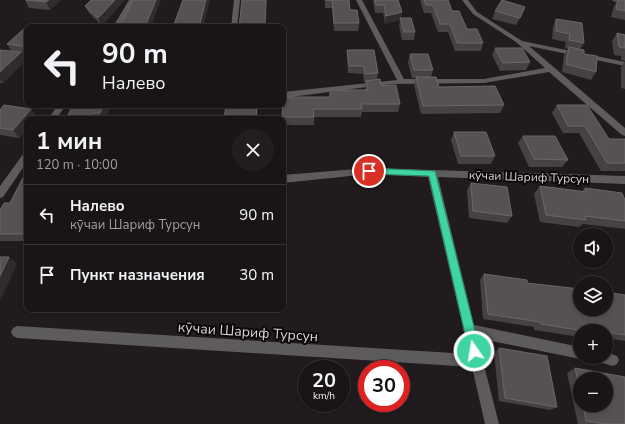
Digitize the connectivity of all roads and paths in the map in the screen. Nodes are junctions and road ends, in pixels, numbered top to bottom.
1 (132, 0) edge
2 (237, 0) edge
3 (359, 0) edge
4 (465, 0) edge
5 (615, 0) edge
6 (625, 3) edge
7 (118, 24) edge
8 (234, 24) edge
9 (520, 43) junction
10 (0, 54) edge
11 (24, 57) edge
12 (625, 64) edge
13 (551, 69) junction
14 (402, 82) junction
15 (286, 94) edge
16 (625, 133) edge
17 (24, 159) edge
18 (432, 173) junction
19 (286, 179) edge
20 (625, 180) edge
21 (0, 194) edge
22 (469, 330) junction
23 (17, 332) dead end
24 (573, 352) edge
25 (477, 361) junction
26 (492, 424) edge

1 - 7 street
2 - 8 street
3 - 14 street
4 - 9 street
5 - 6 street
9 - 12 street
9 - 13 street
10 - 11 street
13 - 14 street
13 - 16 street
14 - 15 street
17 - 21 street
18 - 19 street, кӯчаи Шариф Турсун
18 - 20 street, кӯчаи Шариф Турсун
18 - 22 street
22 - 24 street
22 - 25 street
23 - 25 street, кӯчаи Шариф Турсун
25 - 26 street

